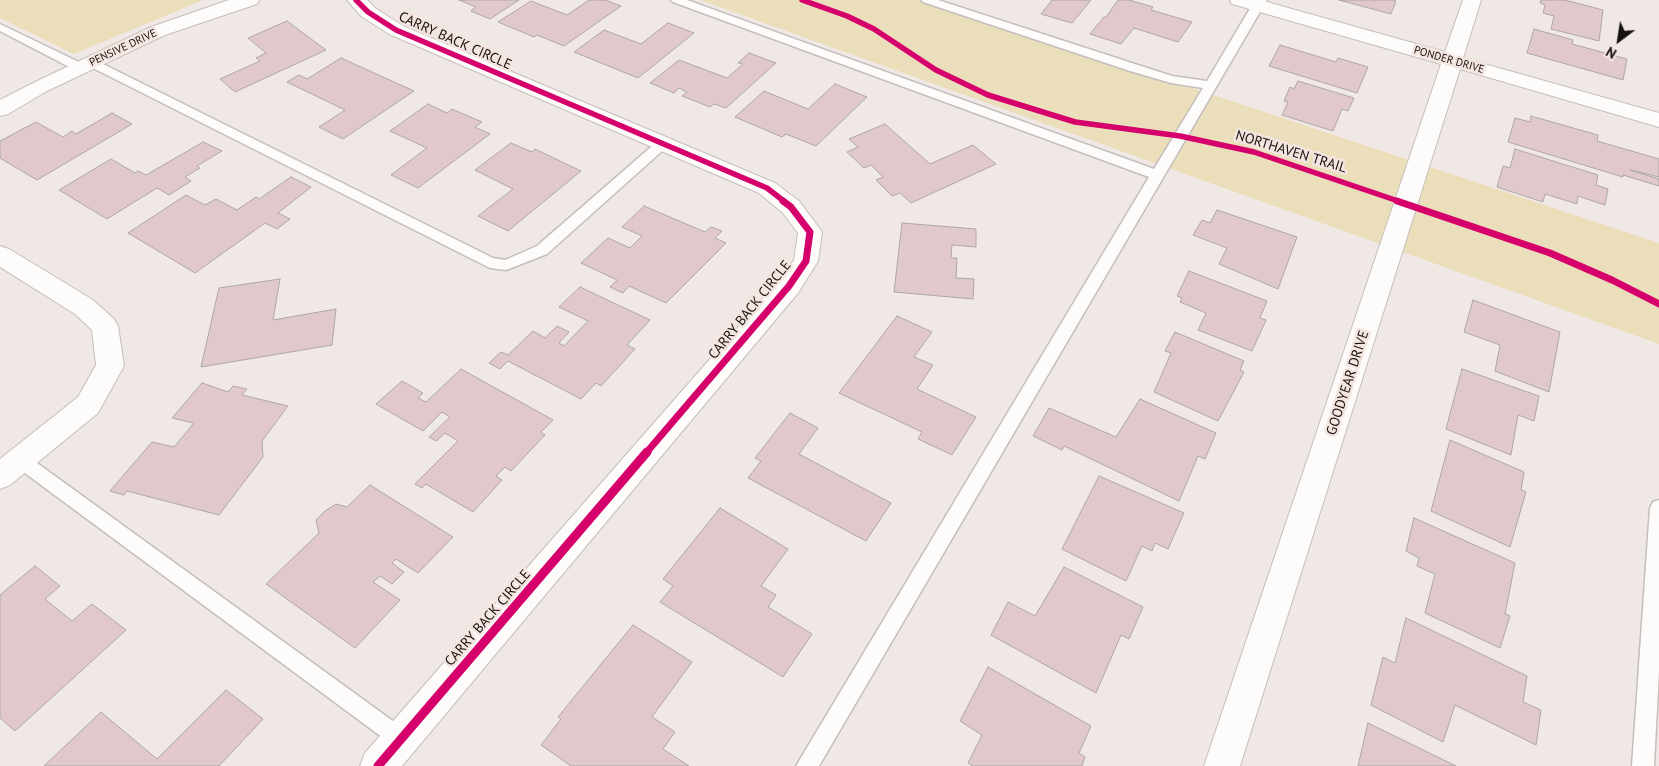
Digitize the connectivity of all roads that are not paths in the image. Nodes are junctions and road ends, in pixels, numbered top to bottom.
1 (250, 0) edge
2 (356, 0) edge
3 (677, 0) edge
4 (926, 0) edge
5 (1238, 0) edge
6 (1472, 0) edge
7 (1260, 3) edge
8 (0, 27) edge
9 (1453, 61) junction
10 (87, 65) junction
11 (1208, 85) junction
12 (0, 109) edge
13 (1659, 120) edge
14 (664, 144) junction
15 (1157, 174) junction
16 (0, 255) edge
17 (10, 468) edge
18 (1659, 508) edge
19 (401, 739) junction
20 (378, 766) edge
21 (806, 766) edge
22 (1222, 766) edge
23 (1643, 766) edge

1 - 10 street, PENSIVE DRIVE
2 - 14 street, CARRY BACK CIRCLE
3 - 15 lane
4 - 11 lane
5 - 7 street, PONDER DRIVE
6 - 9 street, GOODYEAR DRIVE
7 - 9 street, PONDER DRIVE
7 - 11 lane
8 - 10 lane
9 - 13 street, PONDER DRIVE
9 - 22 street, GOODYEAR DRIVE
10 - 12 street, PENSIVE DRIVE
10 - 14 lane
11 - 15 lane
14 - 19 street, CARRY BACK CIRCLE
15 - 21 lane
16 - 17 street
17 - 19 lane
18 - 23 lane
19 - 20 street, CARRY BACK CIRCLE

